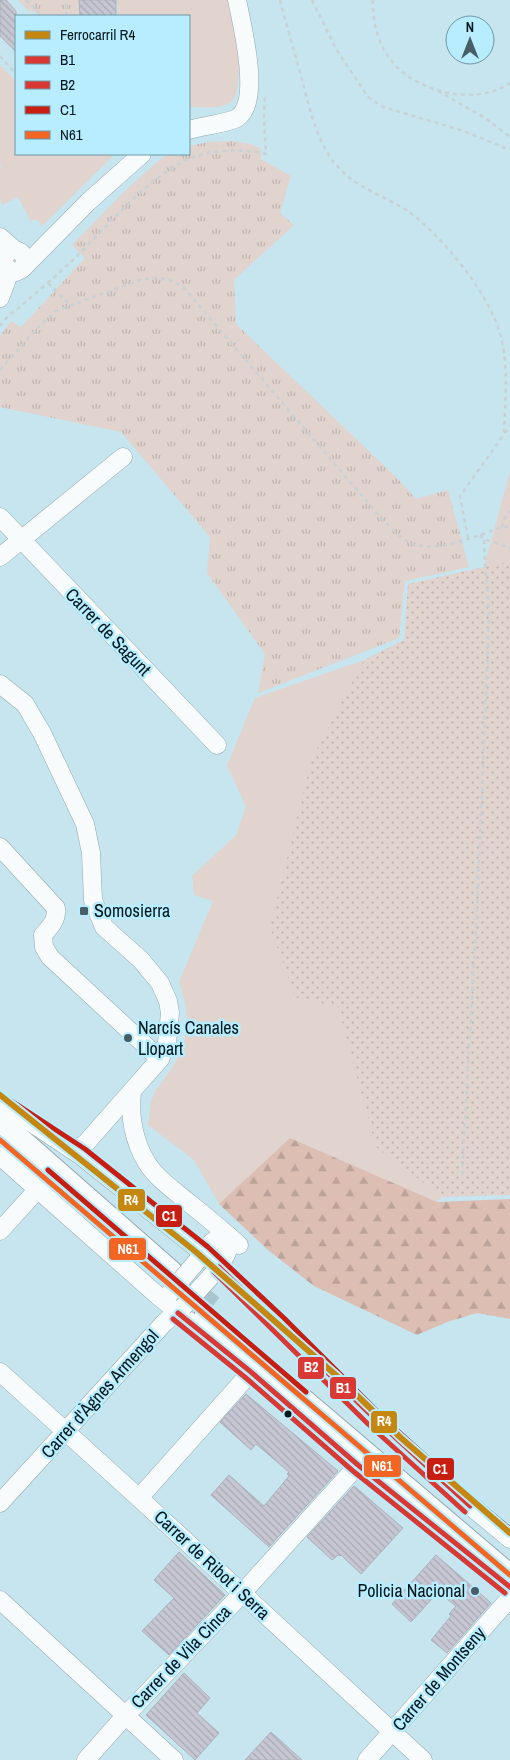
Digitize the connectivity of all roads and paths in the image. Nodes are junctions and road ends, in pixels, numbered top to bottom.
1 (26, 0) edge
2 (67, 0) edge
3 (238, 0) edge
4 (280, 0) edge
5 (312, 0) edge
6 (373, 0) edge
7 (41, 15) edge
8 (66, 15) edge
9 (0, 56) edge
10 (15, 73) edge
11 (510, 83) edge
12 (434, 89) junction
13 (266, 90) dead end
14 (190, 130) edge
15 (510, 137) edge
16 (510, 150) edge
17 (141, 155) edge
18 (0, 237) edge
19 (12, 259) edge
20 (48, 282) junction
21 (0, 298) edge
22 (71, 306) junction
23 (0, 326) edge
24 (0, 370) edge
25 (510, 426) edge
26 (504, 434) junction
27 (123, 457) dead end
28 (510, 511) edge
29 (0, 517) edge
30 (502, 527) junction
31 (510, 527) edge
32 (480, 535) junction
33 (468, 538) junction
34 (484, 539) junction
35 (21, 540) junction
36 (510, 548) edge
37 (0, 557) edge
38 (0, 684) edge
39 (217, 745) dead end
40 (0, 847) edge
41 (160, 1059) junction
42 (132, 1092) junction
43 (0, 1102) edge
44 (0, 1121) edge
45 (0, 1140) edge
46 (66, 1145) junction
47 (0, 1156) edge
48 (462, 1175) dead end
49 (38, 1189) junction
50 (0, 1230) edge
51 (234, 1241) junction
52 (200, 1257) junction
53 (216, 1270) junction
54 (166, 1285) junction
55 (181, 1310) junction
56 (0, 1372) edge
57 (251, 1372) junction
58 (66, 1431) junction
59 (358, 1465) junction
60 (139, 1498) junction
61 (0, 1504) edge
62 (510, 1539) edge
63 (510, 1557) edge
64 (510, 1575) edge
65 (510, 1587) edge
66 (242, 1592) junction
67 (510, 1598) edge
68 (0, 1600) edge
69 (125, 1716) junction
70 (392, 1732) junction
71 (86, 1760) edge
72 (174, 1760) edge
73 (367, 1760) edge
74 (423, 1760) edge

1 - 7 path
2 - 8 path
3 - 14 street
4 - 26 path
5 - 16 path
6 - 12 path
9 - 10 path
11 - 12 path
12 - 15 path
13 - 20 path
17 - 19 street
18 - 19 street
19 - 21 street
20 - 22 path
20 - 23 path
22 - 24 path
22 - 33 path
25 - 26 path
26 - 33 path
27 - 35 street
28 - 30 path
29 - 35 street, Carrer de Sagunt
30 - 31 path
30 - 32 path
32 - 33 path
32 - 34 path
34 - 36 path
34 - 48 path
35 - 37 street
35 - 39 street, Carrer de Sagunt
38 - 41 street
40 - 41 street
41 - 42 street
42 - 46 street
42 - 51 street
43 - 46 street
44 - 54 street
45 - 54 street
46 - 52 street
47 - 49 street
49 - 50 street
49 - 54 street
51 - 52 street
51 - 53 street, Carrer d'Àgnes Armengol
52 - 53 street
52 - 54 street, bridge
53 - 55 street, Carrer d'Àgnes Armengol, bridge
53 - 62 street
54 - 55 street
55 - 57 street
55 - 58 street, Carrer d'Àgnes Armengol
56 - 58 street, Carrer de Ribot i Serra
57 - 59 street
57 - 60 street
58 - 60 street, Carrer de Ribot i Serra
58 - 61 street, Carrer d'Àgnes Armengol
59 - 65 street
59 - 66 street, Carrer de Vila Cinca
60 - 66 street, Carrer de Ribot i Serra
63 - 64 street
66 - 69 street, Carrer de Vila Cinca
66 - 70 street, Carrer de Ribot i Serra
67 - 70 street, Carrer de Montseny
68 - 69 street
69 - 71 street, Carrer de Vila Cinca
69 - 72 street
70 - 73 street, Carrer de Montseny
70 - 74 street, Carrer de Ribot i Serra

